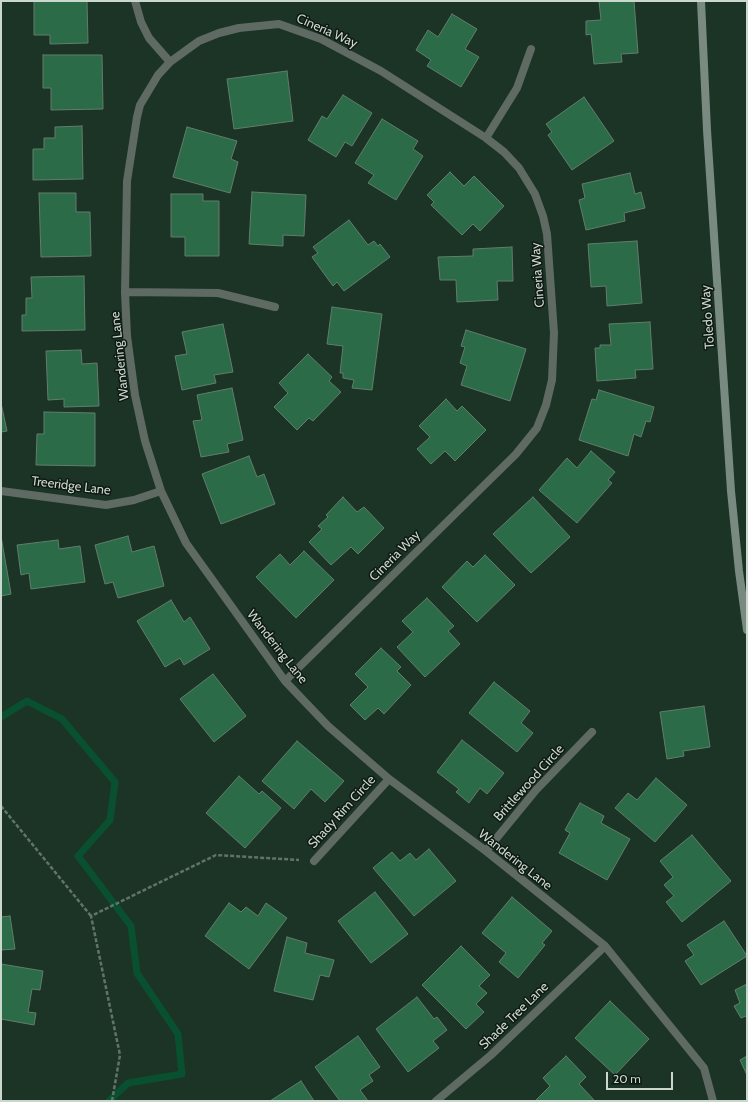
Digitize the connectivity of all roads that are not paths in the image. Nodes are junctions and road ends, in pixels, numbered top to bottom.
1 (135, 1) edge
2 (701, 1) edge
3 (531, 49) dead end
4 (170, 62) junction
5 (486, 138) junction
6 (125, 292) junction
7 (275, 308) dead end
8 (1, 491) edge
9 (161, 491) junction
10 (747, 630) edge
11 (286, 681) junction
12 (592, 732) dead end
13 (389, 780) junction
14 (486, 851) junction
15 (314, 861) road end
16 (605, 946) junction
17 (436, 1101) edge
18 (713, 1101) edge

1 - 4 street
2 - 10 main road, Toledo Way
3 - 5 street
4 - 5 street, Cineria Way
4 - 6 street, Wandering Lane
5 - 11 street, Cineria Way
6 - 7 street
6 - 9 street, Wandering Lane
8 - 9 street, Treeridge Lane
9 - 11 street, Wandering Lane
11 - 13 street, Wandering Lane
12 - 14 street, Brittlewood Circle
13 - 14 street, Wandering Lane
13 - 15 street, Shady Rim Circle
14 - 16 street, Wandering Lane
16 - 17 street, Shade Tree Lane
16 - 18 street, Wandering Lane

